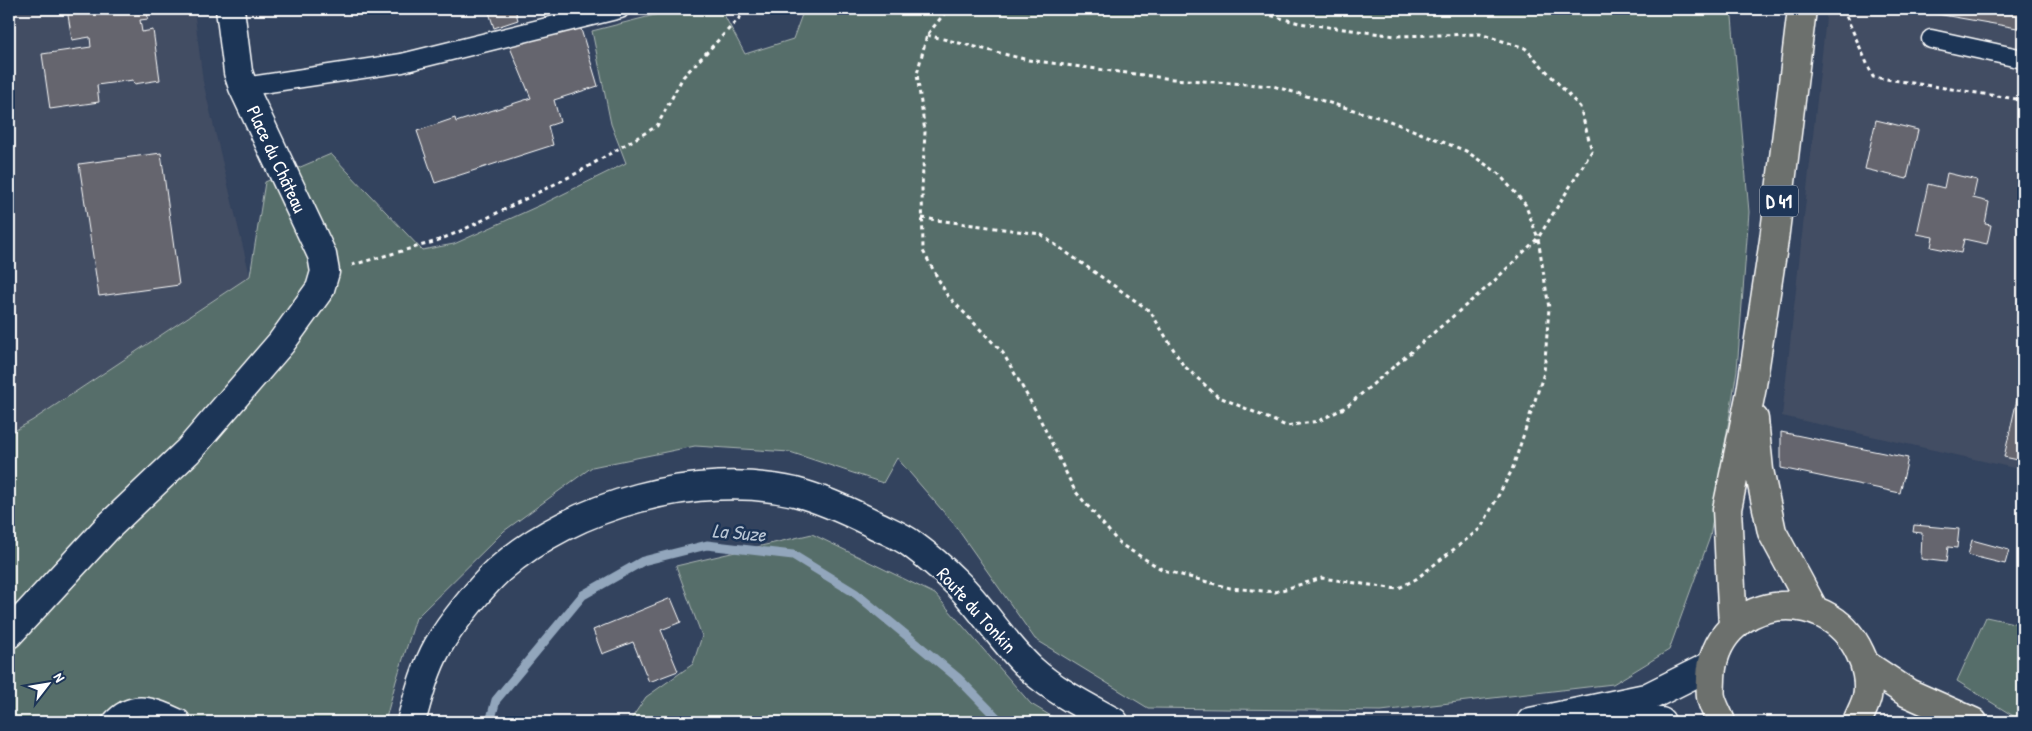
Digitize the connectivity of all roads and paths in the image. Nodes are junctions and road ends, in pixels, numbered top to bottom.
1 (230, 9) edge
2 (620, 9) edge
3 (748, 9) edge
4 (948, 9) edge
5 (1247, 9) edge
6 (1802, 9) edge
7 (1843, 9) edge
8 (927, 35) junction
9 (1931, 39) dead end
10 (2023, 59) edge
11 (243, 87) junction
12 (2023, 100) edge
13 (922, 218) junction
14 (1538, 238) junction
15 (325, 272) junction
16 (1751, 392) junction
17 (1813, 608) junction
18 (1733, 627) junction
19 (9, 634) edge
20 (1712, 665) junction
21 (1866, 665) junction
22 (111, 722) edge
23 (182, 722) edge
24 (410, 722) edge
25 (1114, 722) edge
26 (1531, 722) edge
27 (1642, 722) edge
28 (1661, 722) edge
29 (1721, 722) edge
30 (1857, 722) edge
31 (1973, 722) edge

1 - 11 street, Place du Château
2 - 11 lane
3 - 15 path
4 - 8 path
5 - 14 path
6 - 16 main road, D 41
7 - 12 path
8 - 13 path
8 - 14 path
9 - 10 lane
11 - 15 street, Place du Château
13 - 14 path
13 - 14 path
15 - 19 street
16 - 17 main road, D 41
16 - 18 main road, D 41
17 - 18 main road
17 - 21 main road
18 - 20 main road
20 - 26 street
20 - 29 main road
21 - 30 main road
21 - 31 main road
22 - 23 lane
24 - 25 street, Route du Tonkin
27 - 28 street

